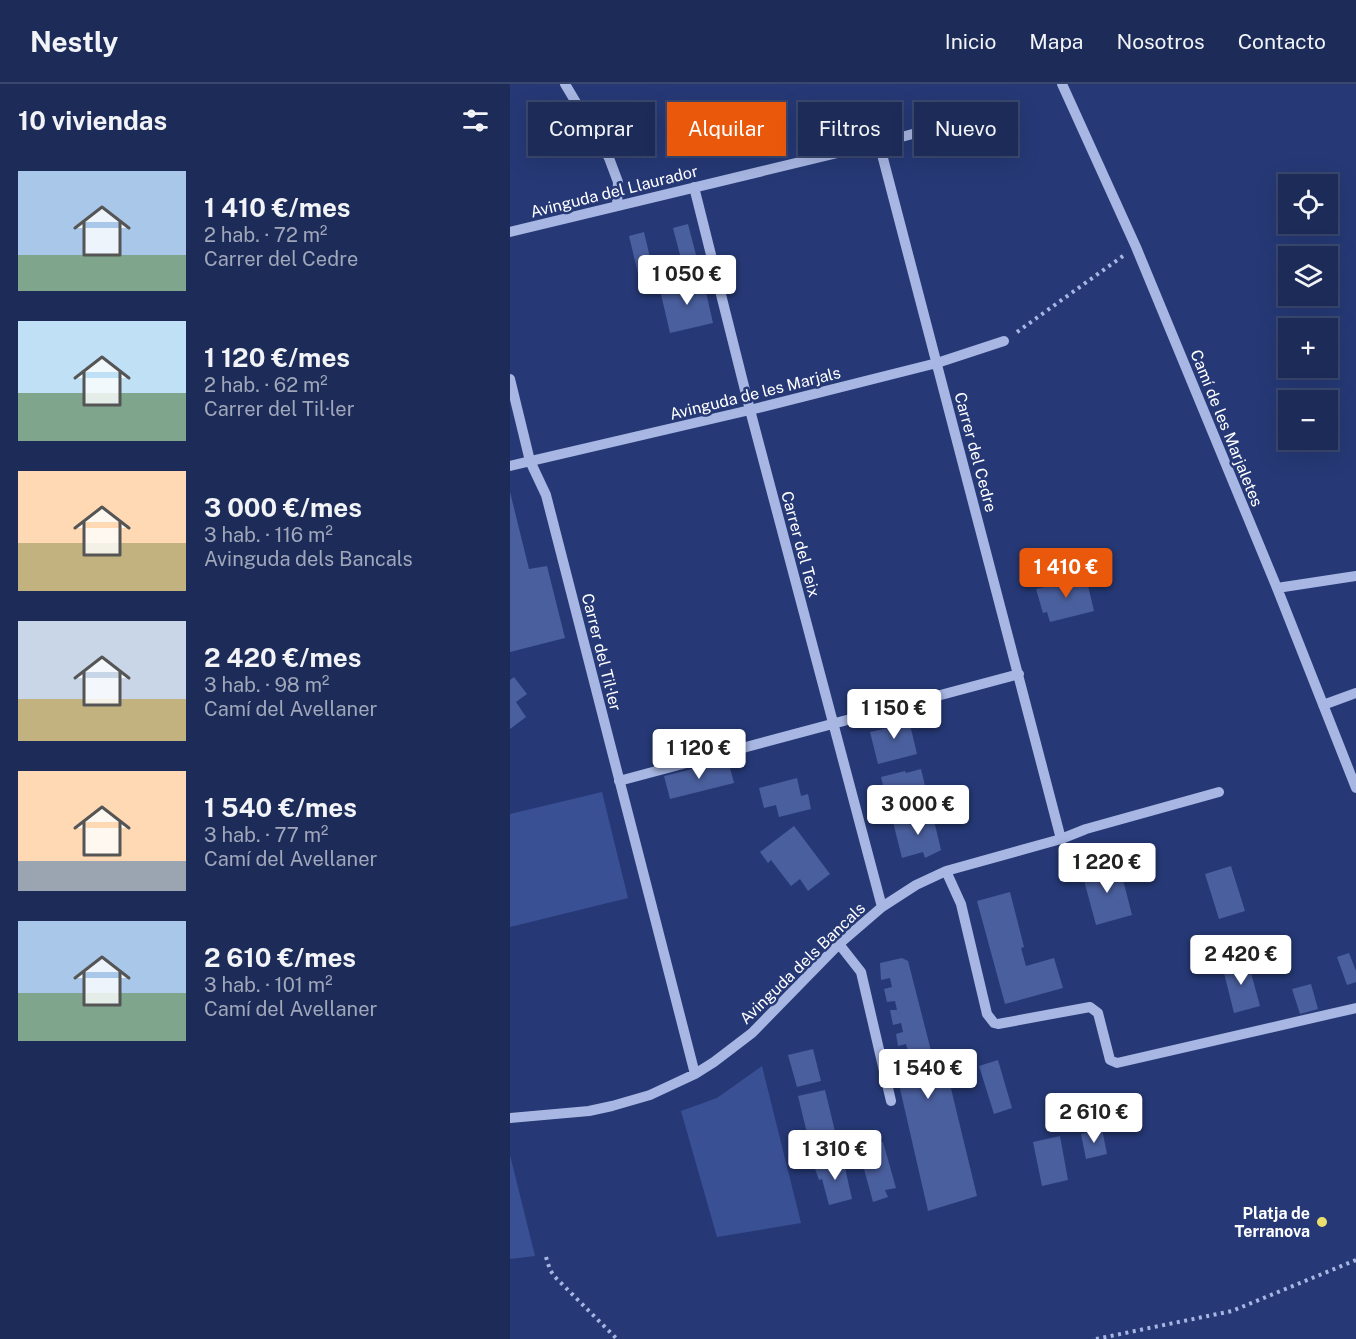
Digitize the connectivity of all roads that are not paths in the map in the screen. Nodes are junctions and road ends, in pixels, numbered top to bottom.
1 (565, 84) edge
2 (1062, 84) edge
3 (826, 156) edge
4 (882, 156) edge
5 (694, 188) junction
6 (617, 206) junction
7 (510, 232) edge
8 (1004, 341) road end
9 (937, 363) junction
10 (510, 379) edge
11 (750, 410) junction
12 (530, 461) junction
13 (510, 466) edge
14 (1356, 576) edge
15 (1277, 588) junction
16 (1019, 674) junction
17 (1356, 693) edge
18 (1323, 705) junction
19 (833, 724) junction
20 (619, 781) junction
21 (1356, 788) edge
22 (1219, 792) dead end
23 (1061, 839) junction
24 (946, 870) junction
25 (882, 907) junction
26 (839, 944) junction
27 (1356, 1008) edge
28 (695, 1074) junction
29 (891, 1101) dead end
30 (510, 1106) edge
31 (512, 1118) edge

1 - 6 street
2 - 15 street, Camí de les Marjaletes
3 - 5 street, Avinguda del Llaurador
4 - 9 street, Carrer del Cedre
5 - 6 street, Avinguda del Llaurador
5 - 11 street, Carrer del Teix
6 - 7 street, Avinguda del Llaurador
8 - 9 street, Avinguda de les Marjals
9 - 11 street, Avinguda de les Marjals
9 - 16 street, Carrer del Cedre
10 - 12 street, Carrer del Til·ler
11 - 12 street, Avinguda de les Marjals
11 - 19 street, Carrer del Teix
12 - 13 street, Avinguda de les Marjals
12 - 20 street, Carrer del Til·ler
14 - 15 street
15 - 18 street, Camí de les Marjaletes
16 - 19 street
16 - 23 street, Carrer del Cedre
17 - 18 street
18 - 21 street, Camí de les Marjaletes
19 - 20 street
19 - 25 street, Carrer del Teix
20 - 28 street, Carrer del Til·ler
22 - 23 street, Avinguda dels Bancals
23 - 24 street, Avinguda dels Bancals
24 - 25 street, Avinguda dels Bancals
24 - 27 street
25 - 26 street, Avinguda dels Bancals
26 - 28 street, Avinguda dels Bancals
26 - 29 street
28 - 31 street, Avinguda dels Bancals
30 - 31 street

